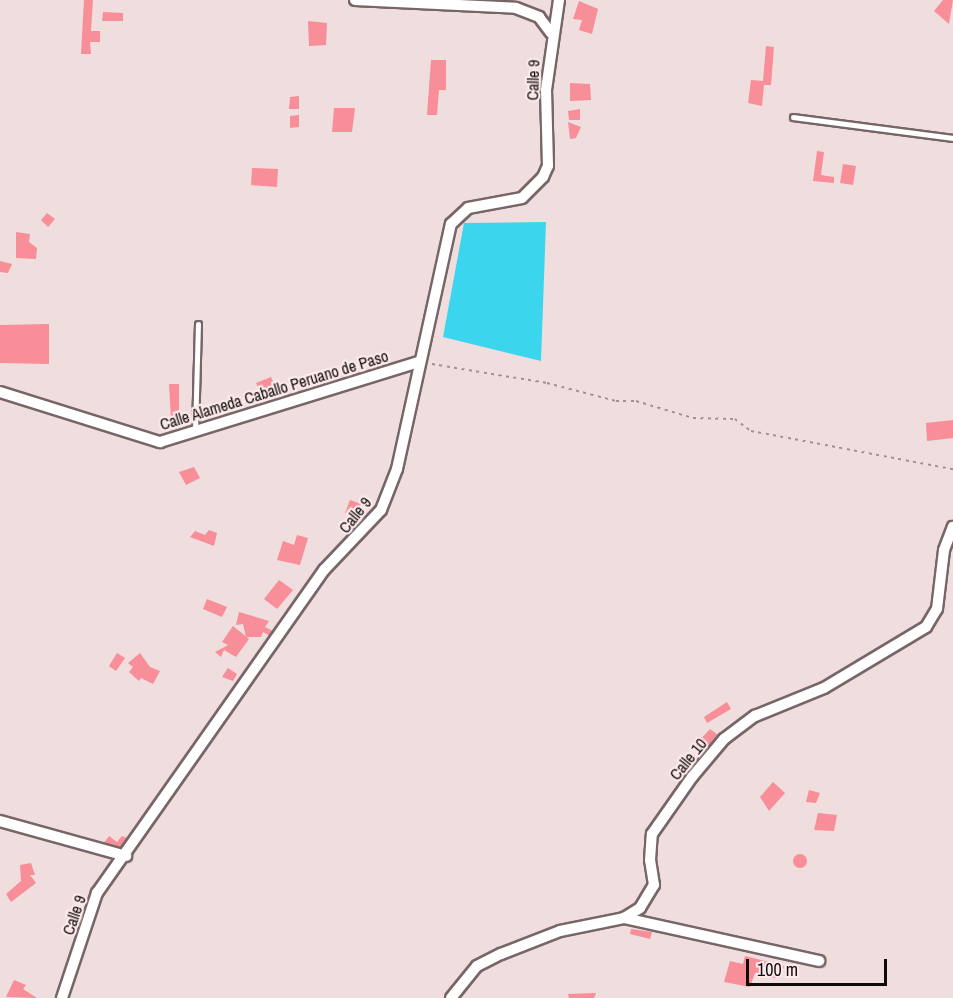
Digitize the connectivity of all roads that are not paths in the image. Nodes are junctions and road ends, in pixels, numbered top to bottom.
1 (356, 0) edge
2 (559, 0) edge
3 (551, 33) junction
4 (793, 117) dead end
5 (953, 138) edge
6 (198, 324) dead end
7 (419, 362) junction
8 (0, 392) edge
9 (195, 433) junction
10 (953, 527) edge
11 (0, 821) edge
12 (126, 856) junction
13 (624, 918) junction
14 (819, 961) dead end
15 (62, 998) edge
16 (451, 998) edge

1 - 3 street
2 - 3 street, Calle 9
3 - 7 street, Calle 9
4 - 5 lane
6 - 9 lane
7 - 9 street, Calle Alameda Caballo Peruano de Paso
7 - 12 street, Calle 9
8 - 9 street, Calle Alameda Caballo Peruano de Paso
10 - 13 street, Calle 10
11 - 12 street
12 - 15 street, Calle 9
13 - 14 street
13 - 16 street

